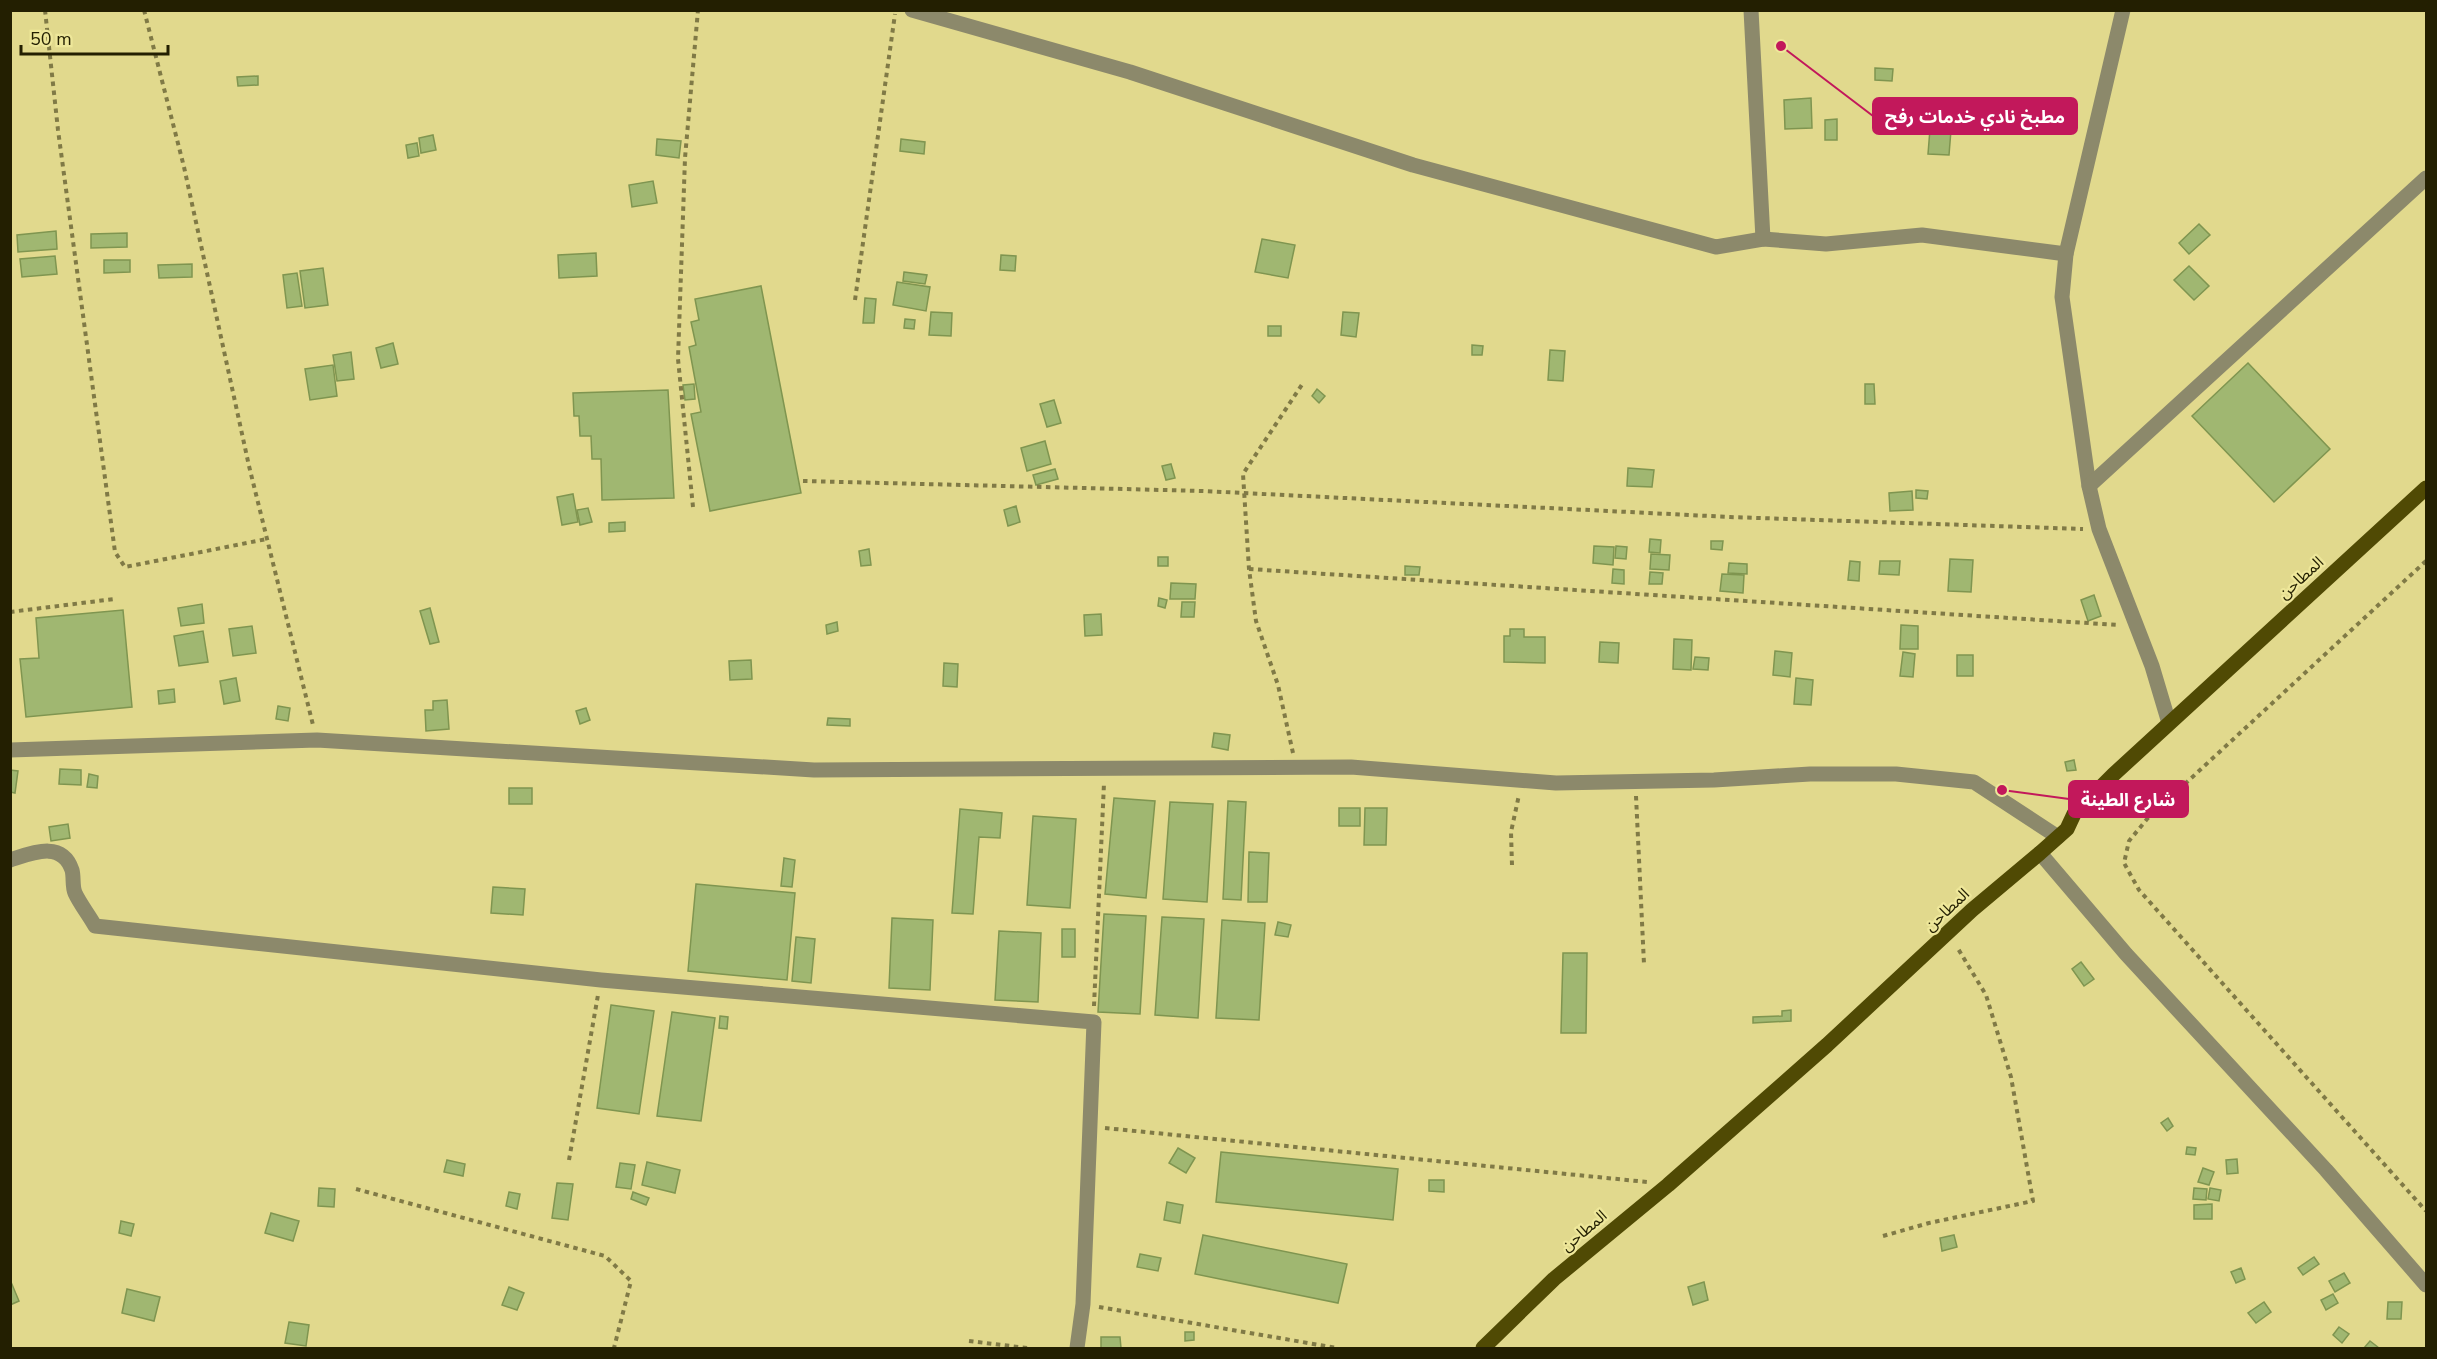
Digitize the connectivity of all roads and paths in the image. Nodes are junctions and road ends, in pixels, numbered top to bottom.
1 (45, 10) edge
2 (144, 10) edge
3 (698, 10) edge
4 (895, 10) edge
5 (912, 10) edge
6 (1751, 10) edge
7 (2123, 10) edge
8 (2427, 178) edge
9 (1763, 239) junction
10 (2066, 254) junction
11 (855, 300) dead end
12 (1303, 383) dead end
13 (803, 481) dead end
14 (2089, 486) junction
15 (2427, 488) edge
16 (1245, 493) junction
17 (693, 507) dead end
18 (2099, 529) junction
19 (267, 539) junction
20 (2427, 561) edge
21 (1249, 569) junction
22 (114, 599) dead end
23 (10, 612) edge
24 (2136, 626) junction
25 (2169, 723) junction
26 (317, 740) junction
27 (10, 750) edge
28 (1297, 768) junction
29 (1105, 769) junction
30 (1523, 780) junction
31 (1636, 780) junction
32 (2058, 837) junction
33 (2040, 853) junction
34 (10, 860) edge
35 (1512, 865) dead end
36 (1949, 933) junction
37 (1644, 964) dead end
38 (601, 980) junction
39 (1094, 1022) junction
40 (1090, 1126) junction
41 (568, 1160) dead end
42 (1668, 1185) junction
43 (356, 1189) dead end
44 (2427, 1212) edge
45 (1883, 1236) dead end
46 (2427, 1285) edge
47 (1083, 1304) junction
48 (969, 1341) dead end
49 (614, 1348) edge
50 (1027, 1348) edge
51 (1077, 1348) edge
52 (1337, 1348) edge
53 (1483, 1348) edge

1 - 19 path
2 - 19 path
3 - 17 path
4 - 11 path
5 - 9 street
6 - 9 street
7 - 10 street
8 - 14 street
9 - 10 street
10 - 14 street
12 - 16 path
13 - 16 path
14 - 18 street
15 - 25 main road, المطاحن
16 - 18 path
16 - 21 path
18 - 24 street
19 - 26 path
20 - 44 path
21 - 24 path
21 - 28 path
22 - 23 path
24 - 25 street
25 - 32 main road, المطاحن
26 - 27 street
26 - 29 street
28 - 29 street
28 - 30 street
29 - 39 path
30 - 31 street
30 - 35 path
31 - 32 street
31 - 37 path
32 - 33 main road, المطاحن
33 - 36 main road, المطاحن
33 - 46 street
34 - 38 street
36 - 42 main road, المطاحن
36 - 45 path
38 - 39 street
38 - 41 path
39 - 40 street
40 - 42 path
40 - 47 street
42 - 53 main road, المطاحن
43 - 49 path
47 - 51 street
47 - 52 path
48 - 50 path

